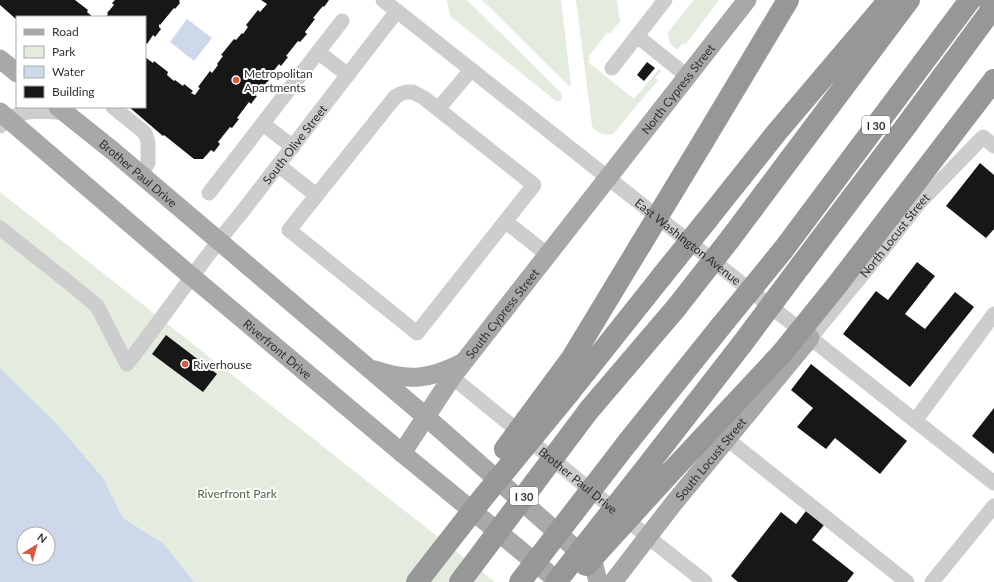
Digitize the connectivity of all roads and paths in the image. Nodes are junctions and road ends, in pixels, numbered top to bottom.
1 (383, 0) edge
2 (665, 0) edge
3 (747, 0) edge
4 (788, 0) edge
5 (889, 0) edge
6 (909, 0) edge
7 (970, 0) edge
8 (991, 0) edge
9 (653, 7) edge
10 (397, 11) junction
11 (342, 21) dead end
12 (637, 36) junction
13 (318, 52) junction
14 (0, 59) edge
15 (612, 68) dead end
16 (471, 70) junction
17 (16, 73) edge
18 (348, 75) junction
19 (687, 76) junction
20 (994, 80) edge
21 (114, 108) edge
22 (438, 109) junction
23 (62, 110) edge
24 (3, 119) edge
25 (263, 124) junction
26 (988, 141) edge
27 (293, 146) junction
28 (278, 165) junction
29 (140, 174) junction
30 (608, 178) junction
31 (209, 193) dead end
32 (316, 195) junction
33 (506, 222) junction
34 (0, 228) edge
35 (218, 240) junction
36 (548, 255) junction
37 (191, 276) junction
38 (994, 314) edge
39 (810, 338) junction
40 (465, 361) junction
41 (367, 367) junction
42 (452, 377) junction
43 (562, 387) junction
44 (425, 416) junction
45 (915, 421) junction
46 (728, 439) junction
47 (402, 453) junction
48 (994, 483) edge
49 (994, 506) edge
50 (648, 537) junction
51 (417, 582) edge
52 (460, 582) edge
53 (520, 582) edge
54 (556, 582) edge
55 (559, 582) edge
56 (570, 582) edge
57 (598, 582) edge
58 (613, 582) edge
59 (705, 582) edge
60 (907, 582) edge
61 (932, 582) edge

1 - 10 street, East Washington Avenue
2 - 9 street
3 - 19 main road, North Cypress Street
4 - 43 highway, bridge
5 - 43 highway, bridge
6 - 52 highway, I 30, bridge
7 - 53 highway, I 30, bridge
8 - 54 highway, bridge
9 - 12 street
10 - 16 street, East Washington Avenue
10 - 18 street, South Olive Street
11 - 13 street
12 - 15 street
12 - 19 street
13 - 18 street
13 - 25 street
14 - 17 main road
16 - 22 street
16 - 30 street, East Washington Avenue
18 - 27 street, South Olive Street
19 - 30 main road, North Cypress Street
20 - 56 highway, bridge
21 - 29 street
22 - 32 street
22 - 33 street
23 - 24 street
23 - 29 main road, Brother Paul Drive
24 - 37 main road, Riverfront Drive
25 - 27 street
25 - 31 street
26 - 39 street, North Locust Street
27 - 28 street, South Olive Street
28 - 32 street
28 - 35 street, South Olive Street
29 - 35 main road, Brother Paul Drive
30 - 36 main road, South Cypress Street
30 - 39 street, East Washington Avenue
32 - 33 street
33 - 36 street
34 - 37 street, South Olive Street
35 - 37 street, South Olive Street
35 - 41 main road
36 - 40 main road, South Cypress Street
37 - 47 main road, Riverfront Drive
38 - 45 street
39 - 45 street, East Washington Avenue
39 - 46 main road, South Locust Street
40 - 41 main road
40 - 42 main road, South Cypress Street
41 - 44 main road
42 - 44 main road, South Cypress Street
42 - 50 street, Brother Paul Drive
43 - 51 highway, bridge
44 - 47 main road, South Cypress Street
44 - 57 main road
45 - 48 street, East Washington Avenue
46 - 50 main road, South Locust Street
46 - 60 street
47 - 55 main road, Riverfront Drive
49 - 61 street
50 - 58 main road, South Locust Street
50 - 59 street, Brother Paul Drive

